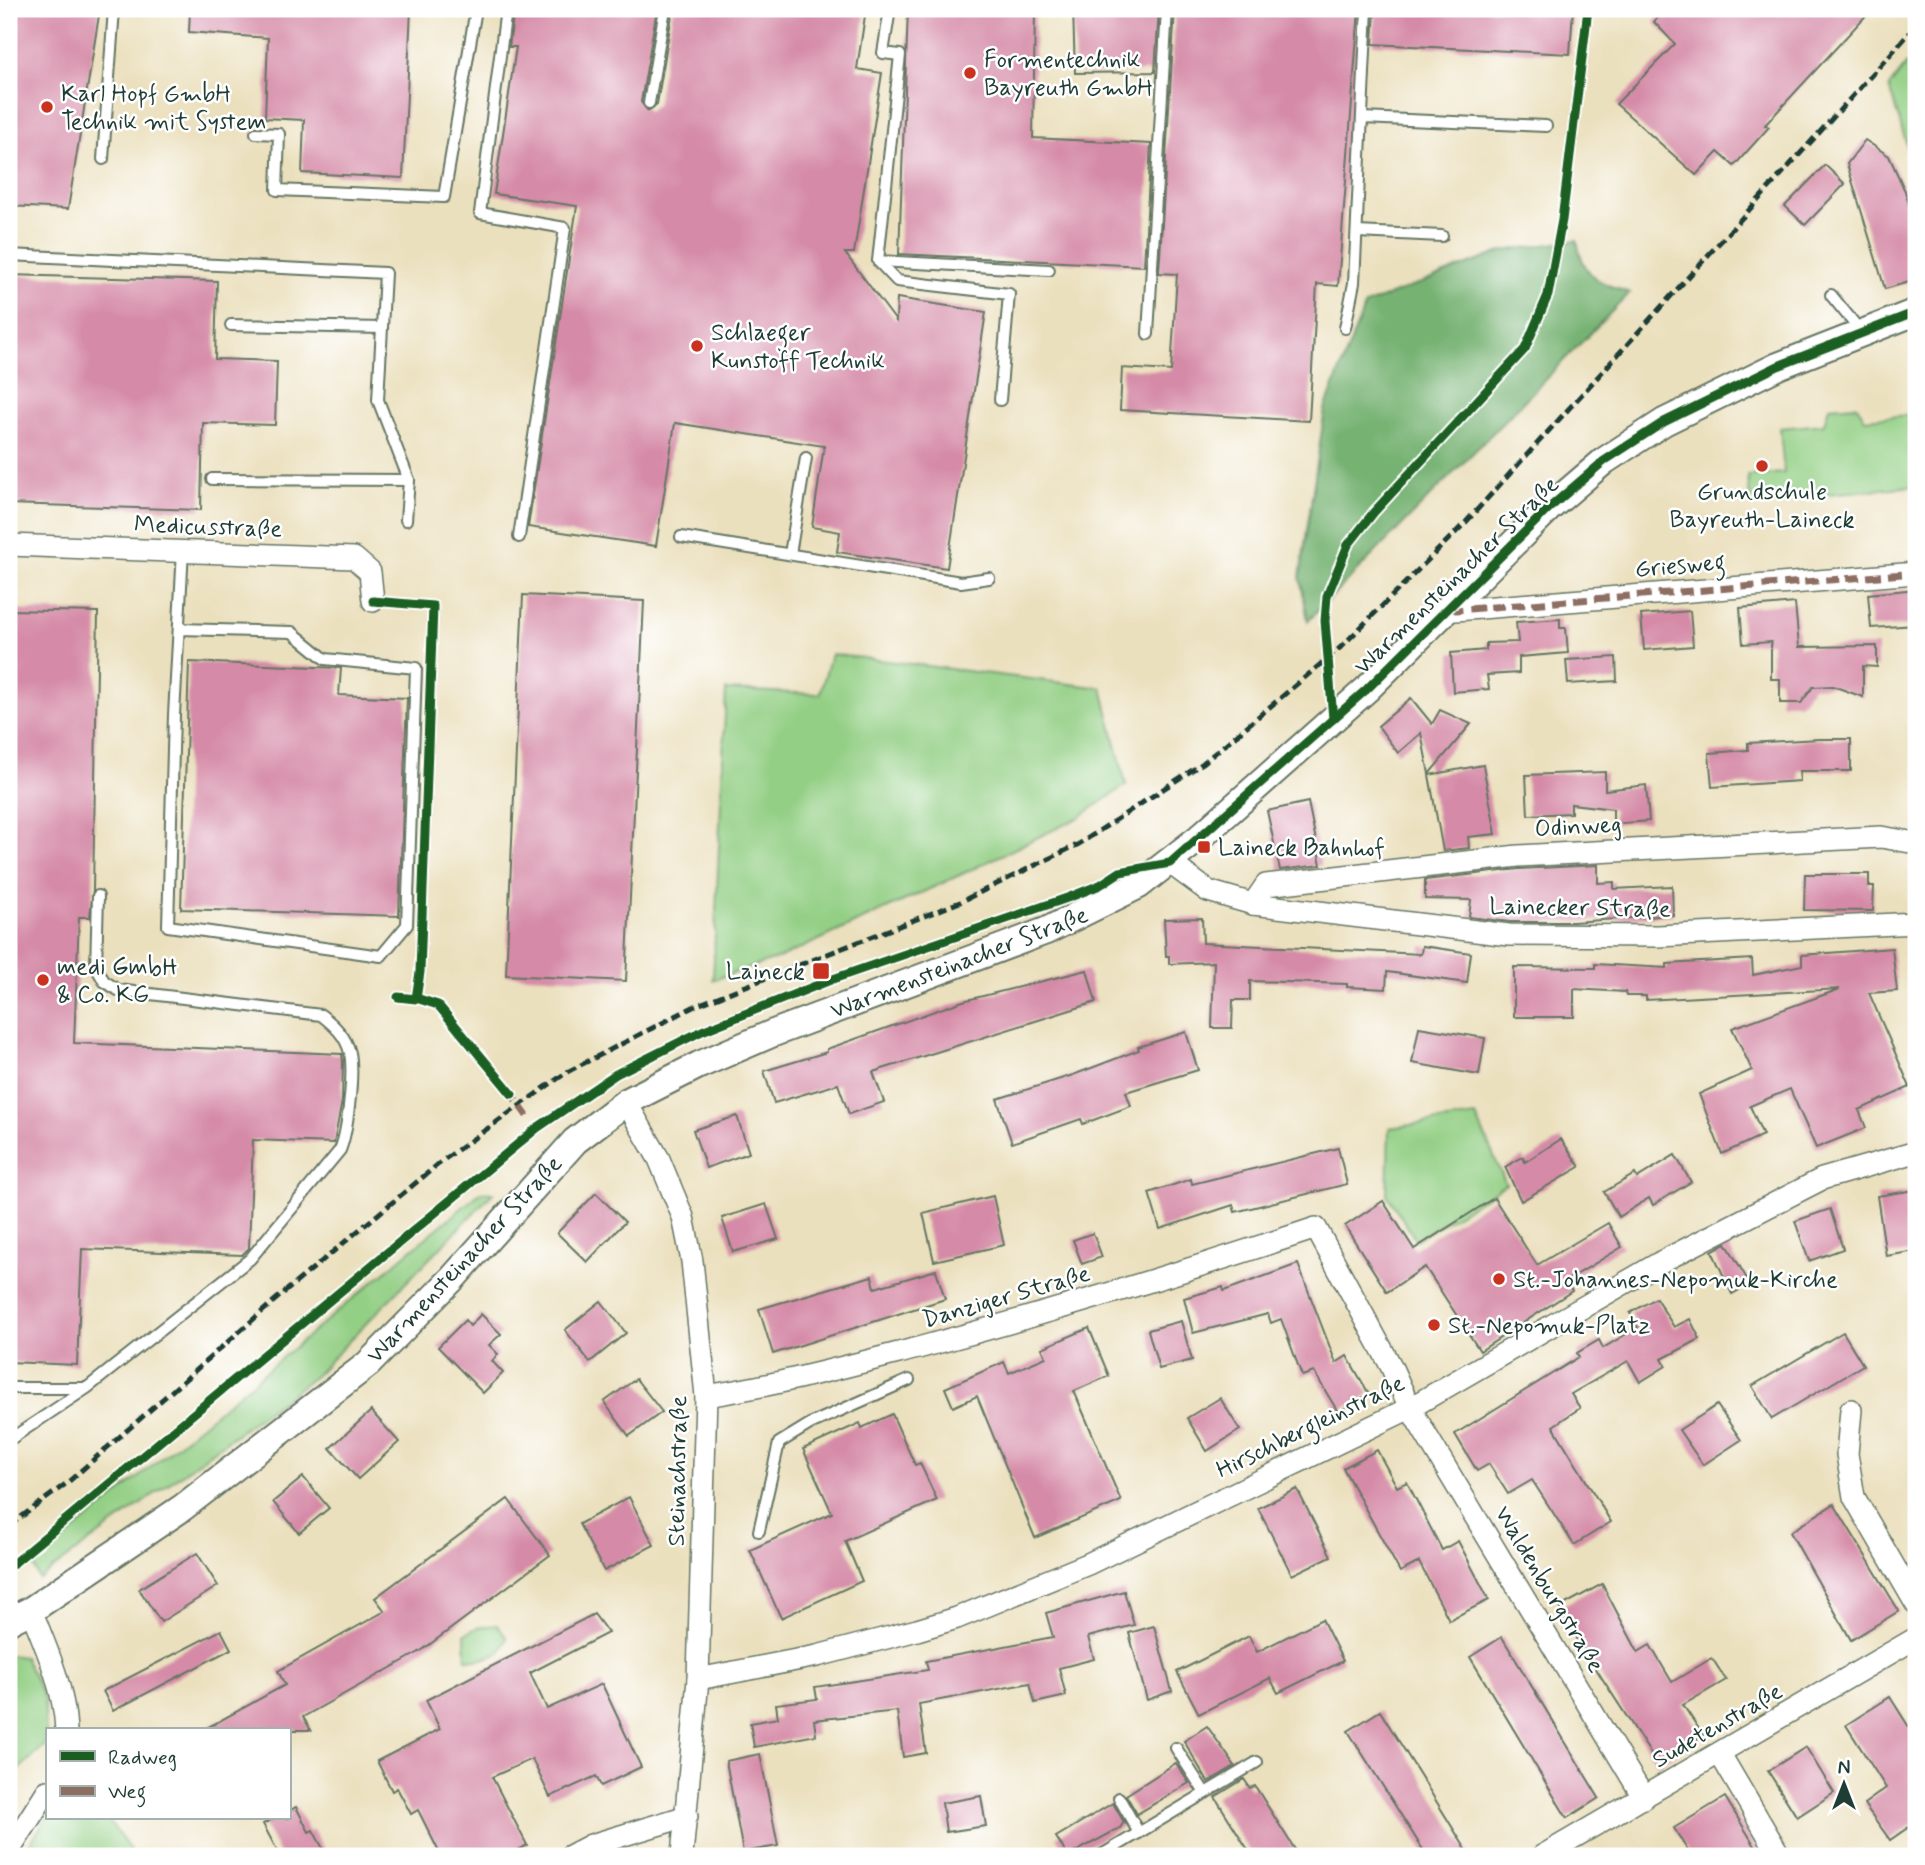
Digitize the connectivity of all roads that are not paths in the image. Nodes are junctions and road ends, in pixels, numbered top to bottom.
1 (114, 9) edge
2 (476, 9) edge
3 (506, 9) edge
4 (665, 9) edge
5 (890, 9) edge
6 (1167, 9) edge
7 (1367, 9) edge
8 (649, 103) dead end
9 (1362, 118) junction
10 (1546, 127) dead end
11 (256, 133) dead end
12 (103, 159) dead end
13 (1357, 232) junction
14 (1442, 236) dead end
15 (9, 255) edge
16 (878, 261) junction
17 (1049, 270) dead end
18 (1831, 295) dead end
19 (1916, 312) edge
20 (231, 325) dead end
21 (382, 328) junction
22 (1345, 328) dead end
23 (1862, 333) junction
24 (1148, 334) dead end
25 (1000, 400) dead end
26 (806, 458) dead end
27 (212, 478) dead end
28 (409, 480) junction
29 (406, 520) dead end
30 (519, 537) dead end
31 (681, 537) dead end
32 (9, 545) edge
33 (183, 550) junction
34 (790, 554) junction
35 (1916, 573) edge
36 (989, 578) dead end
37 (373, 601) dead end
38 (1449, 607) junction
39 (179, 629) junction
40 (1916, 843) edge
41 (1170, 863) junction
42 (99, 895) dead end
43 (1253, 904) junction
44 (1916, 923) edge
45 (626, 1102) junction
46 (1916, 1152) edge
47 (909, 1380) dead end
48 (9, 1388) edge
49 (88, 1388) junction
50 (706, 1396) junction
51 (1409, 1408) junction
52 (1851, 1410) dead end
53 (9, 1440) edge
54 (759, 1531) dead end
55 (1916, 1604) edge
56 (20, 1615) edge
57 (1916, 1637) edge
58 (698, 1679) junction
59 (66, 1728) edge
60 (1176, 1748) dead end
61 (1720, 1754) junction
62 (1257, 1762) dead end
63 (46, 1793) edge
64 (1205, 1793) junction
65 (1119, 1798) dead end
66 (1644, 1798) junction
67 (687, 1816) junction
68 (1139, 1833) junction
69 (9, 1851) edge
70 (570, 1856) edge
71 (682, 1856) edge
72 (1100, 1856) edge
73 (1542, 1856) edge
74 (1780, 1856) edge

1 - 12 lane
2 - 11 lane
3 - 30 lane
4 - 8 lane
5 - 16 lane
6 - 24 lane
7 - 9 lane
9 - 10 lane
9 - 13 lane
13 - 14 lane
13 - 22 lane
15 - 21 lane
16 - 17 lane
16 - 25 lane
18 - 23 lane
19 - 23 street, Warmensteinacher Straße
20 - 21 lane
21 - 28 lane
23 - 38 street, Warmensteinacher Straße
26 - 34 lane
27 - 28 lane
28 - 29 lane
31 - 34 lane
32 - 33 street, Medicusstraße
33 - 37 street, Medicusstraße
33 - 39 lane
34 - 36 lane
35 - 38 street, Griesweg
38 - 41 street, Warmensteinacher Straße
39 - 39 lane
40 - 43 street, Odinweg
41 - 43 street, Lainecker Straße
41 - 45 street, Warmensteinacher Straße
42 - 49 lane
43 - 44 street, Lainecker Straße
45 - 50 street, Steinachstraße
45 - 56 street, Warmensteinacher Straße
46 - 51 street, Hirschbergleinstraße
47 - 54 lane
48 - 49 lane
49 - 53 lane
50 - 51 street, Danziger Straße
50 - 58 street, Steinachstraße
51 - 58 street, Hirschbergleinstraße
51 - 66 street, Waldenburgstraße
52 - 55 street
56 - 59 street
57 - 61 street, Sudetenstraße
58 - 67 street, Steinachstraße
60 - 64 lane
61 - 66 street, Sudetenstraße
61 - 74 street
62 - 64 lane
63 - 69 street
64 - 68 lane
65 - 68 lane
66 - 73 street, Sudetenstraße
67 - 70 street
67 - 71 street, Steinachstraße
68 - 72 lane

